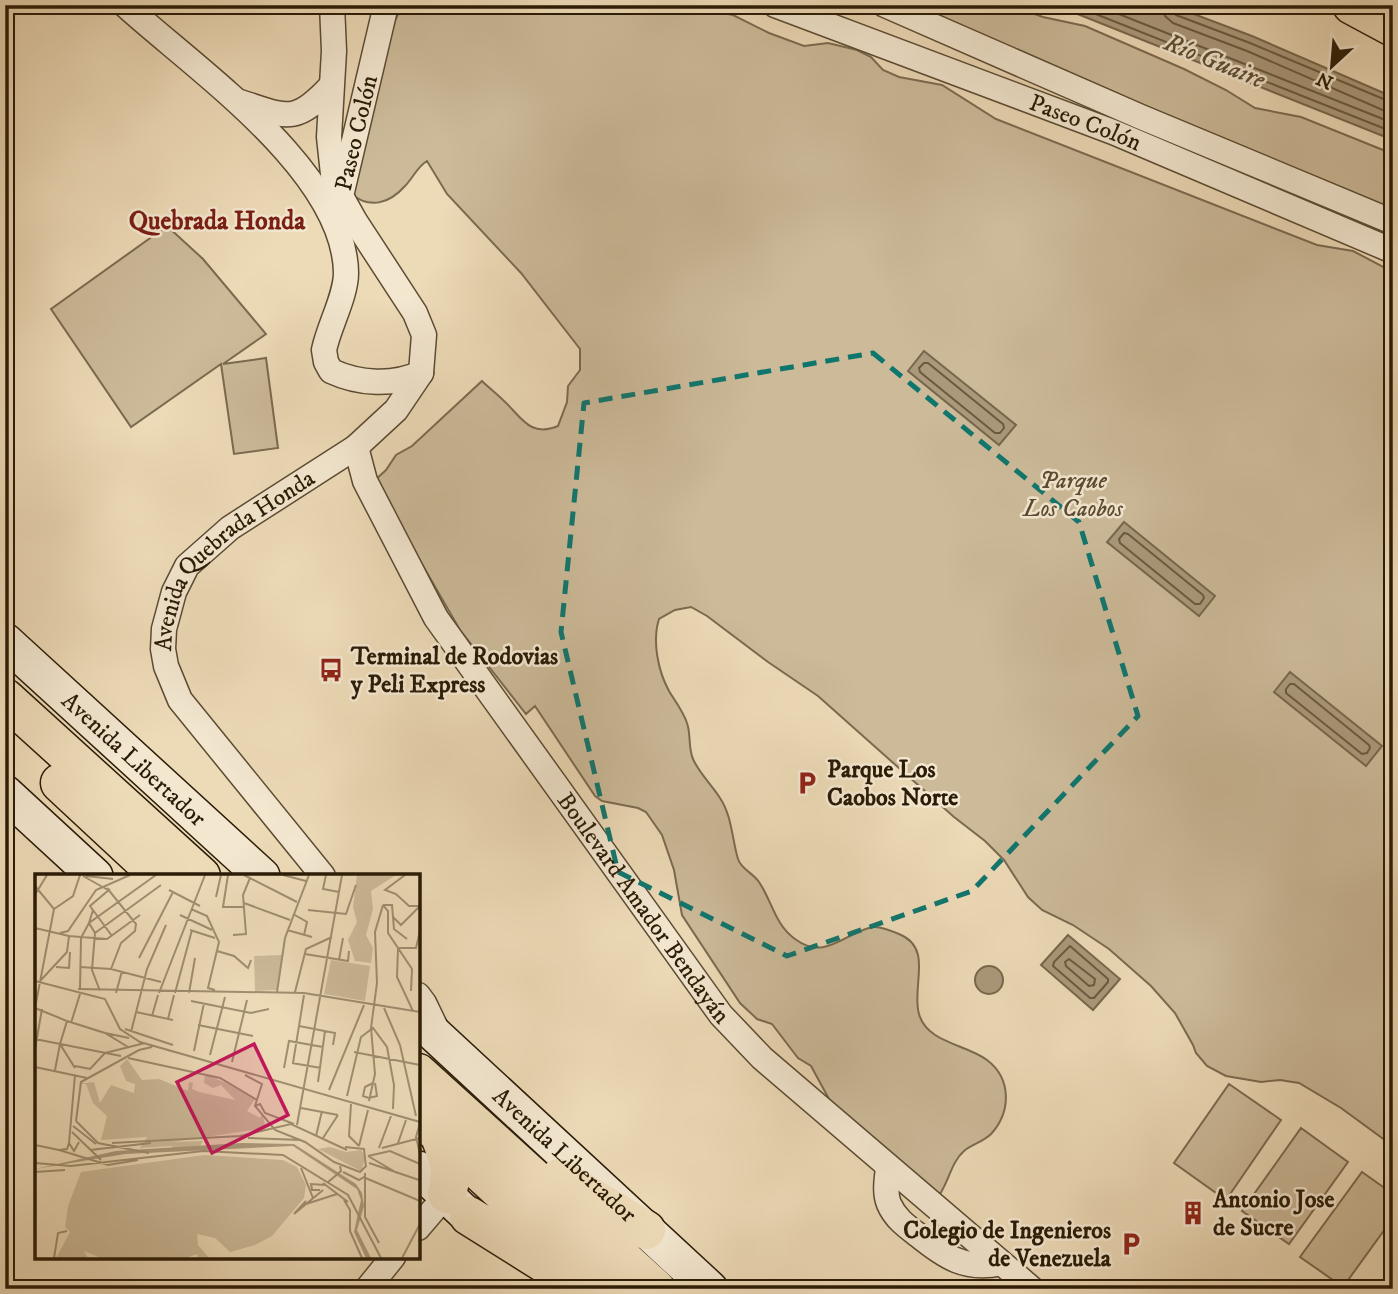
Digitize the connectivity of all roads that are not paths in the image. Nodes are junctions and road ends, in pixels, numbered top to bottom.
1 (125, 5) edge
2 (332, 5) edge
3 (386, 5) edge
4 (775, 5) edge
5 (885, 5) edge
6 (1353, 5) edge
7 (1393, 27) edge
8 (331, 86) junction
9 (236, 101) junction
10 (341, 196) junction
11 (1393, 222) edge
12 (1393, 251) edge
13 (421, 373) junction
14 (356, 447) junction
15 (5, 641) edge
16 (5, 698) edge
17 (5, 731) edge
18 (5, 793) edge
19 (93, 874) edge
20 (158, 874) edge
21 (199, 874) edge
22 (260, 874) edge
23 (321, 874) edge
24 (420, 998) edge
25 (430, 1030) edge
26 (420, 1077) edge
27 (440, 1120) edge
28 (887, 1167) junction
29 (420, 1171) edge
30 (458, 1205) junction
31 (420, 1227) edge
32 (646, 1230) junction
33 (391, 1259) edge
34 (1001, 1263) junction
35 (367, 1289) edge
36 (549, 1289) edge
37 (583, 1289) edge
38 (607, 1289) edge
39 (656, 1289) edge
40 (710, 1289) edge
41 (1032, 1289) edge

1 - 9 street
2 - 8 street, Paseo Colón
3 - 10 street, Paseo Colón
4 - 12 street, Paseo Colón
5 - 11 street, Paseo Colón
6 - 7 main road
8 - 9 street
8 - 10 street, Paseo Colón
9 - 13 street
10 - 13 street, Avenida Quebrada Honda
13 - 14 street, Avenida Quebrada Honda
14 - 23 street, Avenida Quebrada Honda
14 - 28 street, Boulevard Amador Bendayán
15 - 22 main road, Avenida Libertador
16 - 21 main road, Avenida Libertador
17 - 20 main road
18 - 19 main road
24 - 25 street
25 - 32 main road, Avenida Libertador
26 - 27 main road, Avenida Libertador
27 - 30 main road
27 - 32 main road
27 - 38 main road, Avenida Libertador
27 - 39 main road, Avenida Libertador
28 - 34 street, Boulevard Amador Bendayán
28 - 34 street
29 - 30 main road
30 - 31 street
30 - 36 main road
30 - 37 main road
32 - 40 main road, Avenida Libertador
33 - 35 street
34 - 41 street, Boulevard Amador Bendayán

